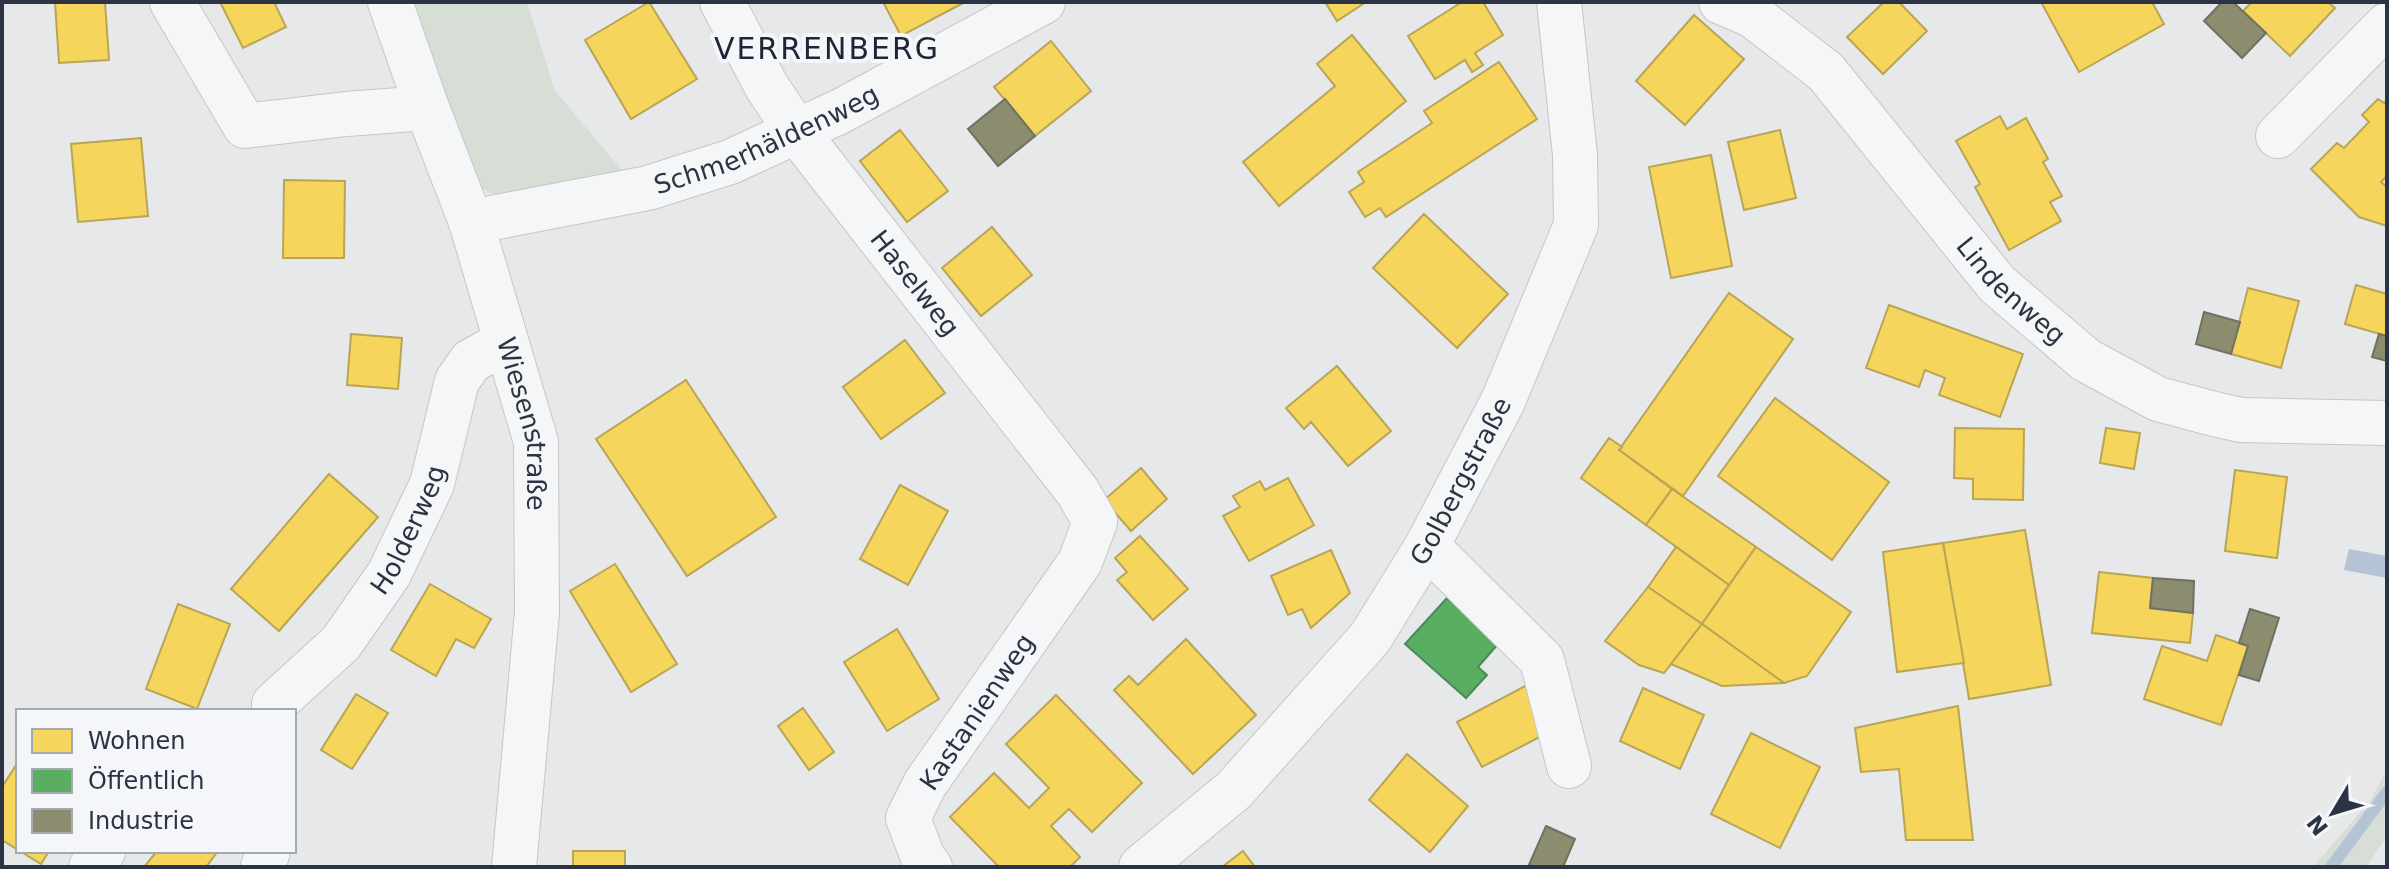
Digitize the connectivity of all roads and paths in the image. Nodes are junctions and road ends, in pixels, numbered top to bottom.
1 (172, 2) edge
2 (390, 2) edge
3 (722, 2) edge
4 (1043, 2) edge
5 (1560, 2) edge
6 (1721, 2) edge
7 (2387, 25) edge
8 (427, 108) junction
9 (797, 132) junction
10 (2278, 136) dead end
11 (471, 222) junction
12 (506, 342) junction
13 (2387, 423) edge
14 (1427, 546) junction
15 (1080, 562) joint
16 (265, 709) edge
17 (1569, 766) dead end
18 (514, 867) edge
19 (930, 867) edge
20 (1141, 867) edge

1 - 8 street
2 - 8 street, Wiesenstraße
3 - 9 street, Haselweg
4 - 9 street, Schmerhäldenweg
5 - 14 street, Golbergstraße
6 - 13 street, Lindenweg
7 - 10 street
8 - 11 street, Wiesenstraße
9 - 11 street, Schmerhäldenweg
9 - 15 street, Haselweg
11 - 12 street, Wiesenstraße
12 - 16 street, Holderweg
12 - 18 street, Wiesenstraße
14 - 17 street
14 - 20 street, Golbergstraße
15 - 19 street, Kastanienweg

